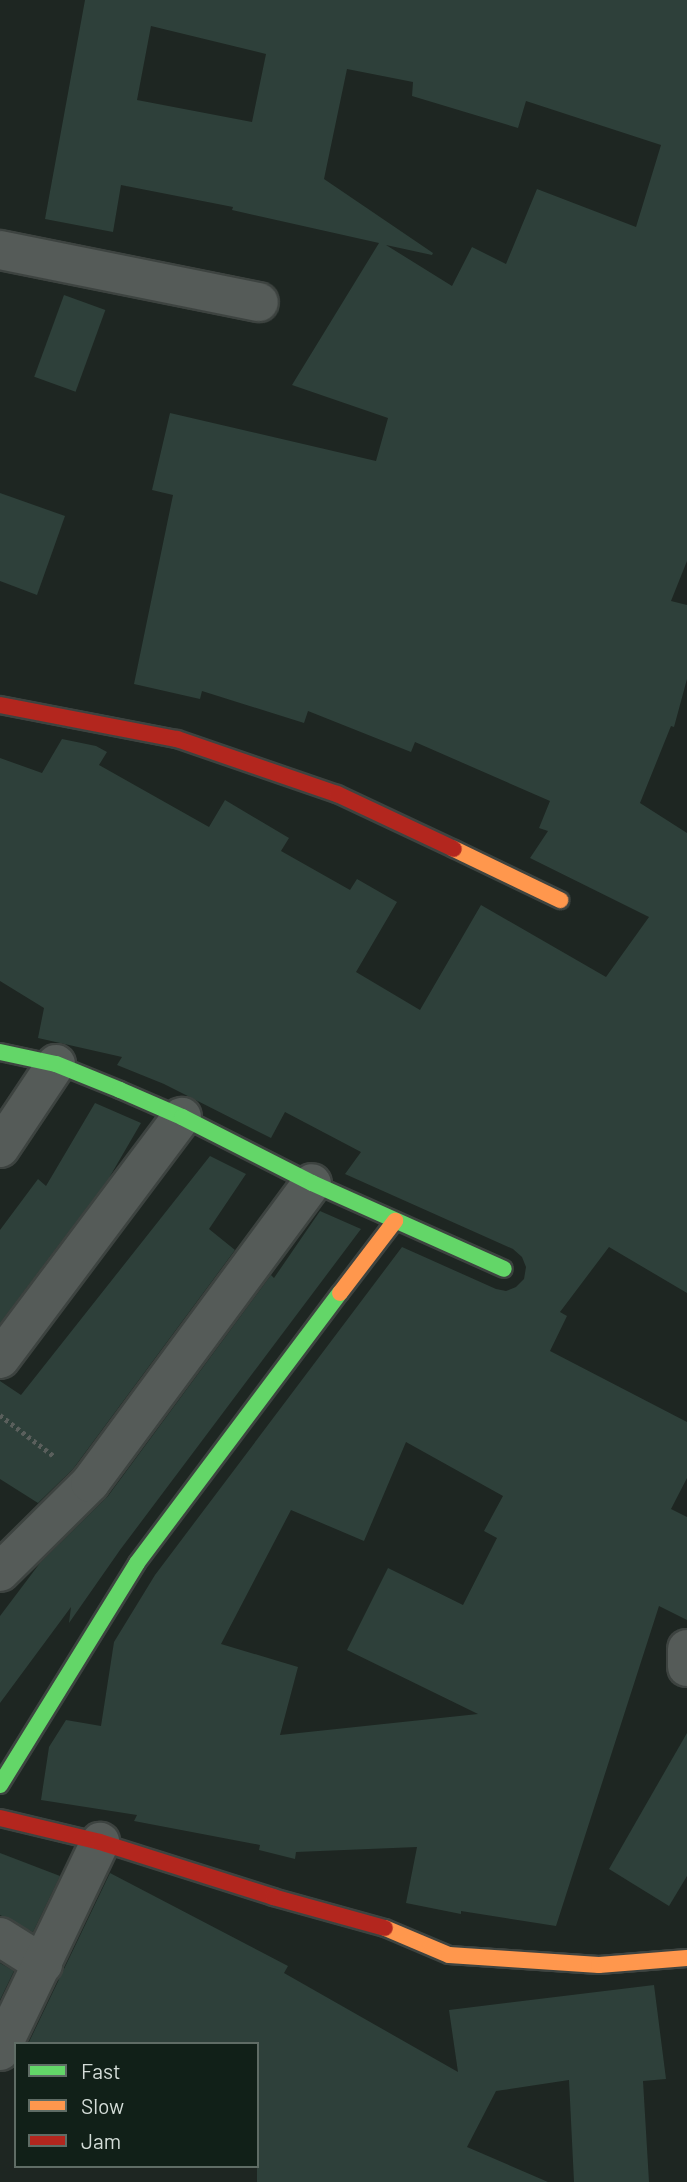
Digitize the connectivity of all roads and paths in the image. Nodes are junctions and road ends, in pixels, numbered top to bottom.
1 (2, 256) edge
2 (259, 302) dead end
3 (0, 705) edge
4 (560, 900) dead end
5 (0, 1052) edge
6 (56, 1064) junction
7 (182, 1117) junction
8 (0, 1147) edge
9 (312, 1184) junction
10 (395, 1221) junction
11 (504, 1269) dead end
12 (0, 1359) edge
13 (0, 1415) edge
14 (90, 1483) junction
15 (0, 1572) edge
16 (687, 1649) edge
17 (687, 1667) edge
18 (0, 1785) edge
19 (0, 1818) edge
20 (100, 1842) junction
21 (0, 1937) edge
22 (687, 1958) edge
23 (43, 1964) junction
24 (0, 2051) edge

1 - 2 street
3 - 4 street
5 - 6 street
6 - 7 street
6 - 8 street
7 - 9 street
7 - 12 street
9 - 10 street
9 - 14 street
10 - 11 street
10 - 18 street
13 - 14 path
14 - 15 street
16 - 17 street
19 - 20 street
20 - 22 street
20 - 23 street
21 - 23 street
23 - 24 street

